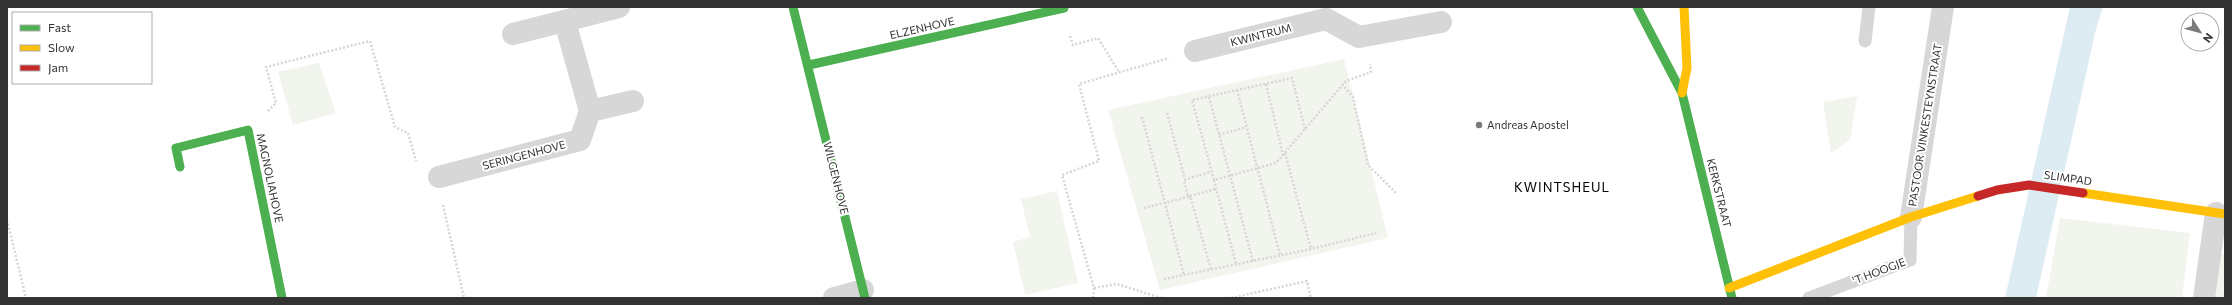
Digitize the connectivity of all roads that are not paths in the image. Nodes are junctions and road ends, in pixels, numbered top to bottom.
1 (620, 7) edge
2 (793, 7) edge
3 (1637, 7) edge
4 (1684, 7) edge
5 (1869, 7) edge
6 (1943, 7) edge
7 (1064, 8) edge
8 (1325, 13) edge
9 (565, 22) junction
10 (1441, 22) dead end
11 (513, 34) dead end
12 (1865, 40) dead end
13 (1196, 52) road end
14 (809, 65) junction
15 (1682, 93) junction
16 (633, 101) dead end
17 (590, 111) junction
18 (180, 167) dead end
19 (439, 177) road end
20 (2220, 213) edge
21 (1911, 217) junction
22 (1729, 288) junction
23 (864, 294) edge
24 (282, 298) edge
25 (834, 298) edge
26 (1732, 298) edge
27 (1809, 298) edge
28 (2204, 298) edge

1 - 9 street
2 - 14 street, WILGENHOVE
3 - 15 street, KERKSTRAAT
4 - 15 street, KERKSTRAAT
5 - 12 lane
6 - 21 street, PASTOOR VINKESTEYNSTRAAT
7 - 14 street, ELZENHOVE
8 - 10 street, KWINTRUM
8 - 13 street, KWINTRUM
9 - 11 street
9 - 17 street
14 - 23 street, WILGENHOVE
15 - 22 street, KERKSTRAAT
16 - 17 street
17 - 19 street, SERINGENHOVE
18 - 24 street, MAGNOLIAHOVE
20 - 21 street, SLIMPAD
20 - 28 street
21 - 22 street, PASTOOR VINKESTEYNSTRAAT
21 - 27 lane, 'T HOOGJE
22 - 26 street, KERKSTRAAT
23 - 25 street, WILGENHOVE

